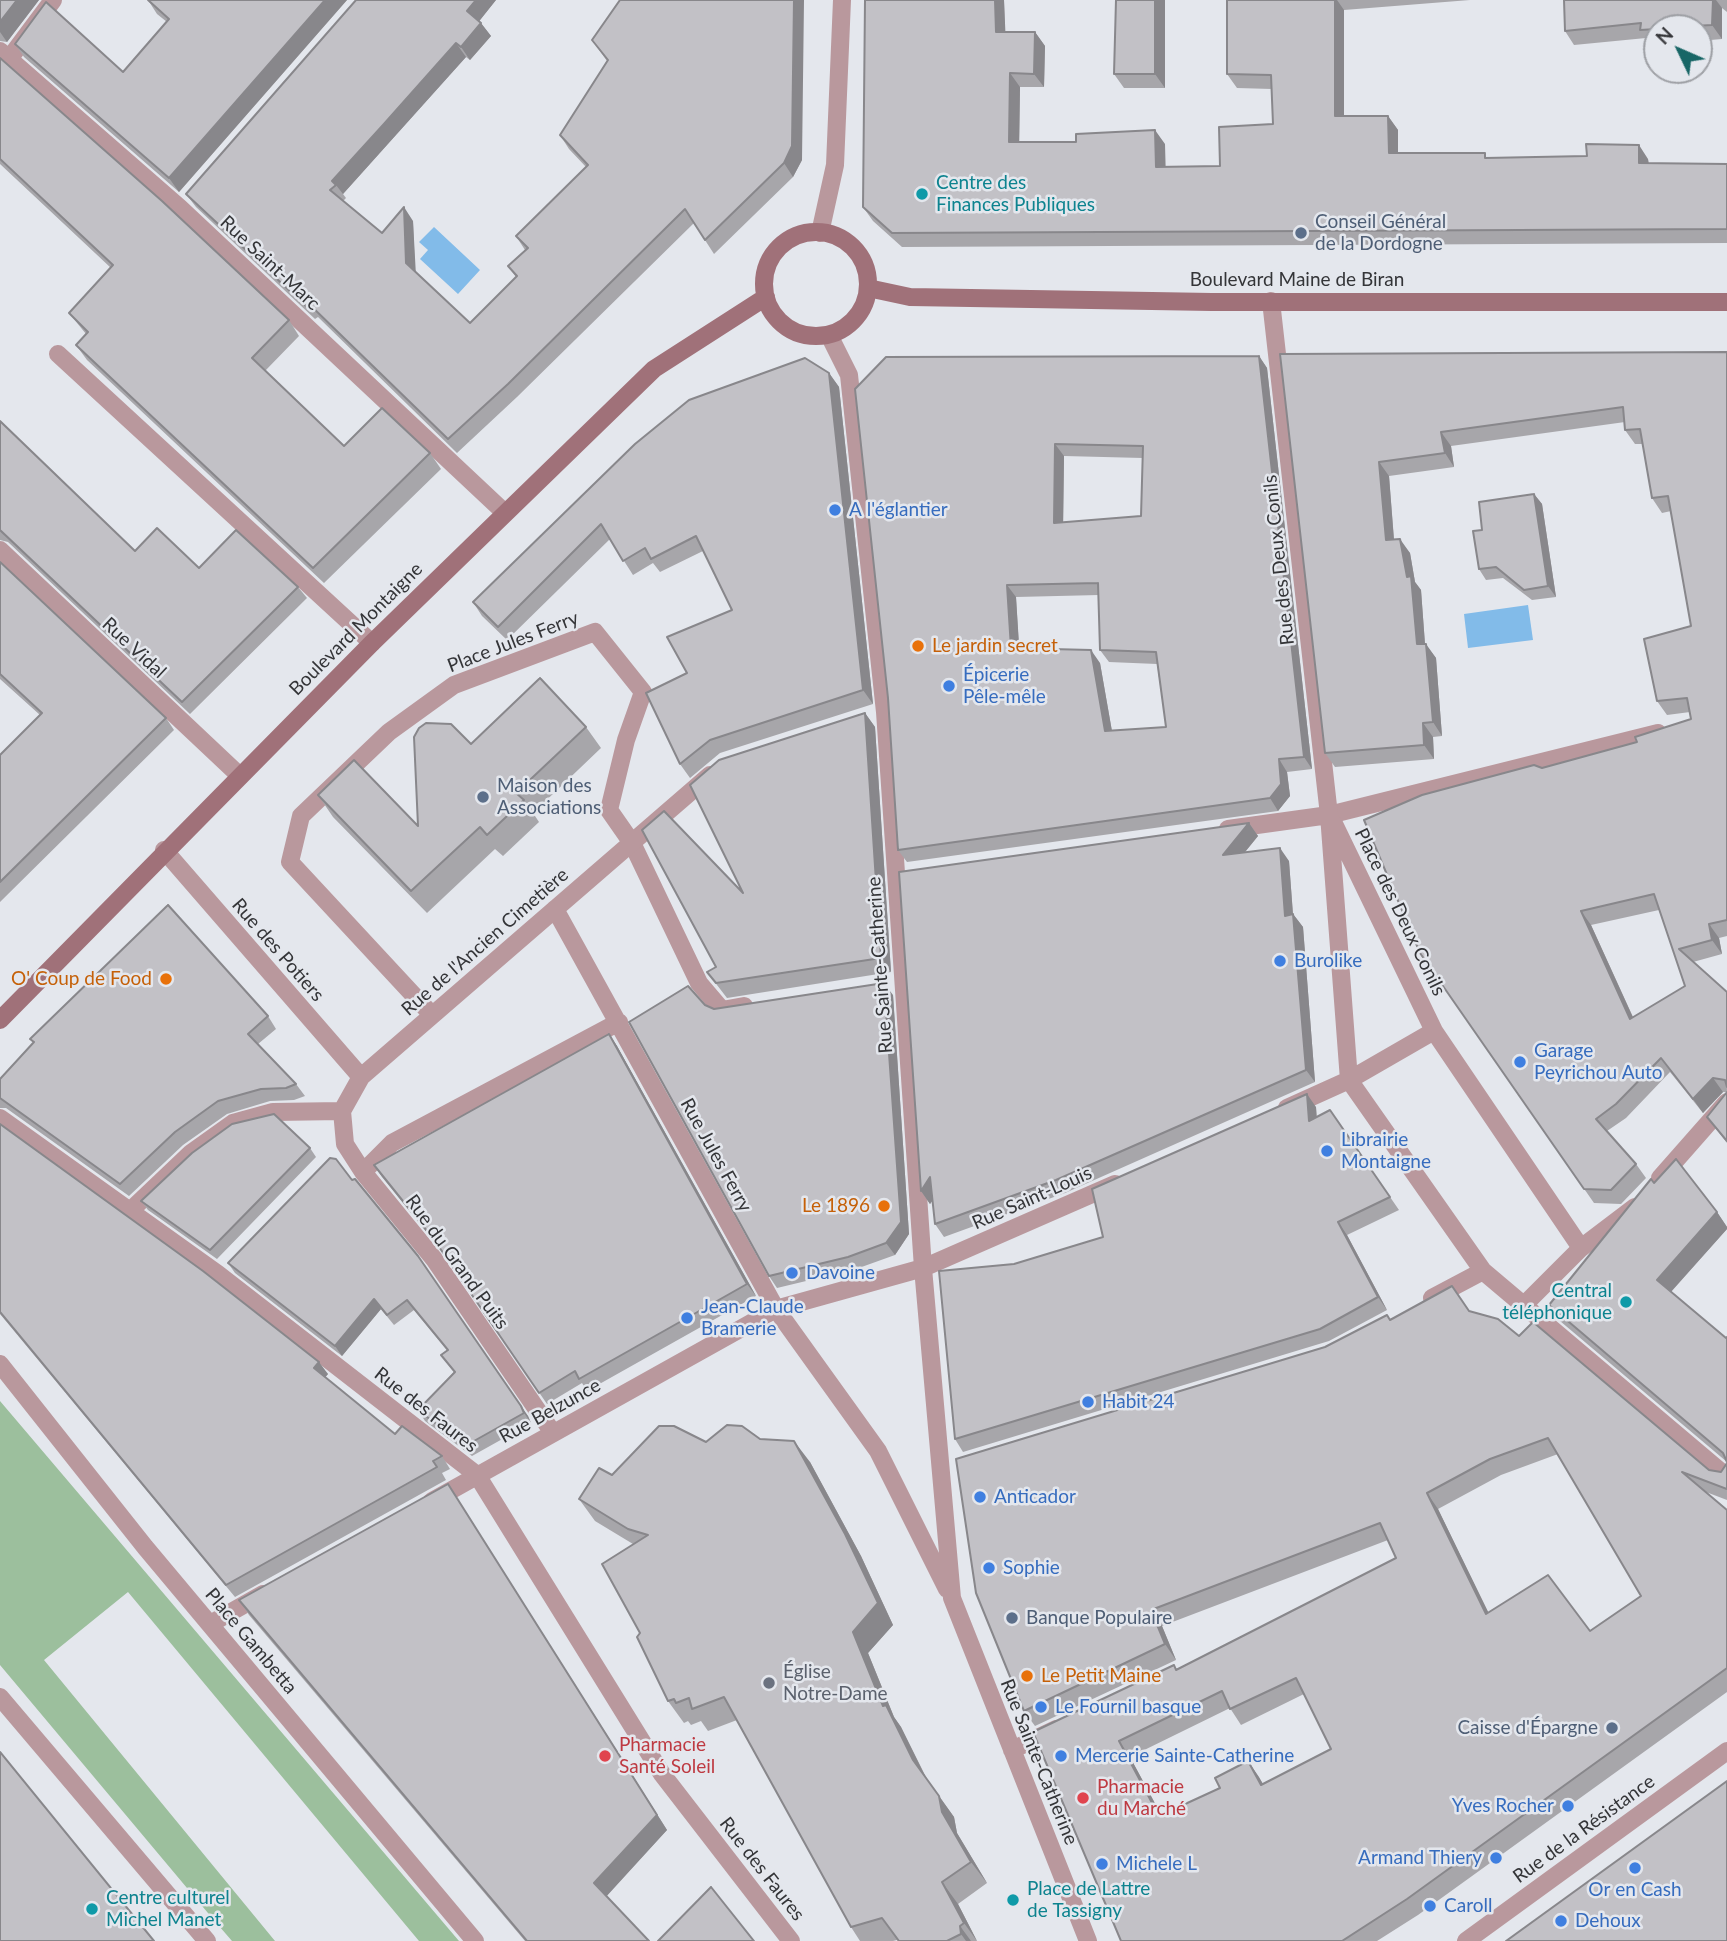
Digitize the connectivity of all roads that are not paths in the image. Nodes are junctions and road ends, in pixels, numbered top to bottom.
1 (53, 0) edge
2 (842, 0) edge
3 (4, 55) edge
4 (820, 233) junction
5 (869, 288) junction
6 (766, 297) junction
7 (1271, 301) junction
8 (1727, 302) edge
9 (829, 335) junction
10 (58, 354) dead end
11 (504, 512) junction
12 (0, 550) edge
13 (372, 643) junction
14 (1662, 732) edge
15 (723, 764) edge
16 (240, 776) junction
17 (1329, 815) junction
18 (1207, 832) edge
19 (632, 843) junction
20 (164, 850) junction
21 (555, 909) junction
22 (761, 1004) edge
23 (432, 1016) junction
24 (0, 1020) edge
25 (619, 1022) junction
26 (1434, 1031) junction
27 (361, 1077) junction
28 (1349, 1080) junction
29 (1727, 1102) edge
30 (342, 1111) junction
31 (1274, 1114) edge
32 (0, 1118) edge
33 (363, 1172) junction
34 (1136, 1174) edge
35 (130, 1211) junction
36 (1581, 1248) junction
37 (923, 1268) junction
38 (1483, 1271) junction
39 (1524, 1304) junction
40 (1414, 1308) edge
41 (776, 1309) junction
42 (0, 1364) edge
43 (553, 1433) junction
44 (477, 1475) junction
45 (1727, 1477) edge
46 (416, 1509) edge
47 (283, 1584) edge
48 (952, 1598) junction
49 (210, 1624) junction
50 (0, 1698) edge
51 (1074, 1721) edge
52 (1012, 1750) junction
53 (1727, 1751) edge
54 (207, 1941) edge
55 (475, 1941) edge
56 (791, 1941) edge
57 (1088, 1941) edge
58 (1466, 1941) edge

1 - 3 street
2 - 4 street
3 - 11 street, Rue Saint-Marc
4 - 5 main road
4 - 6 main road
5 - 7 main road, Boulevard Maine de Biran
5 - 9 main road
6 - 9 main road
6 - 11 main road, Boulevard Montaigne
7 - 8 main road, Boulevard Maine de Biran
7 - 17 street, Rue des Deux Conils
9 - 37 street, Rue Sainte-Catherine
10 - 13 street
11 - 13 main road, Boulevard Montaigne
12 - 16 street, Rue Vidal
13 - 16 main road, Boulevard Montaigne
14 - 17 street
15 - 19 street, Rue de l'Ancien Cimetière
16 - 20 main road, Boulevard Montaigne
17 - 18 street
17 - 26 street, Place des Deux Conils
17 - 28 street, Place des Deux Conils
19 - 21 street, Rue de l'Ancien Cimetière
19 - 22 street
19 - 23 street, Place Jules Ferry
20 - 24 main road, Boulevard Montaigne
20 - 27 street, Rue des Potiers
21 - 23 street, Rue de l'Ancien Cimetière
21 - 25 street
23 - 27 street, Rue de l'Ancien Cimetière
25 - 33 street
25 - 41 street, Rue Jules Ferry
26 - 28 street
26 - 36 street, Place des Deux Conils
27 - 30 street, Rue de l'Ancien Cimetière
28 - 31 street
28 - 38 street
29 - 36 street
30 - 33 street, Rue du Grand Puits
30 - 35 street
32 - 35 street, Rue des Faures
33 - 43 street, Rue du Grand Puits
34 - 37 street, Rue Saint-Louis
35 - 44 street, Rue des Faures
36 - 39 street
37 - 41 street, Rue Belzunce
37 - 48 street, Rue Sainte-Catherine
38 - 39 street
38 - 40 street
39 - 45 street
41 - 43 street, Rue Belzunce
41 - 48 street, Rue Sainte-Catherine
42 - 49 street, Place Gambetta
43 - 44 street, Rue Belzunce
44 - 46 street, Rue Belzunce
44 - 56 street, Rue des Faures
47 - 49 street
48 - 52 street, Rue Sainte-Catherine
49 - 55 street, Place Gambetta
50 - 54 street
51 - 52 street
52 - 57 street, Rue Sainte-Catherine
53 - 58 street, Rue de la Résistance

